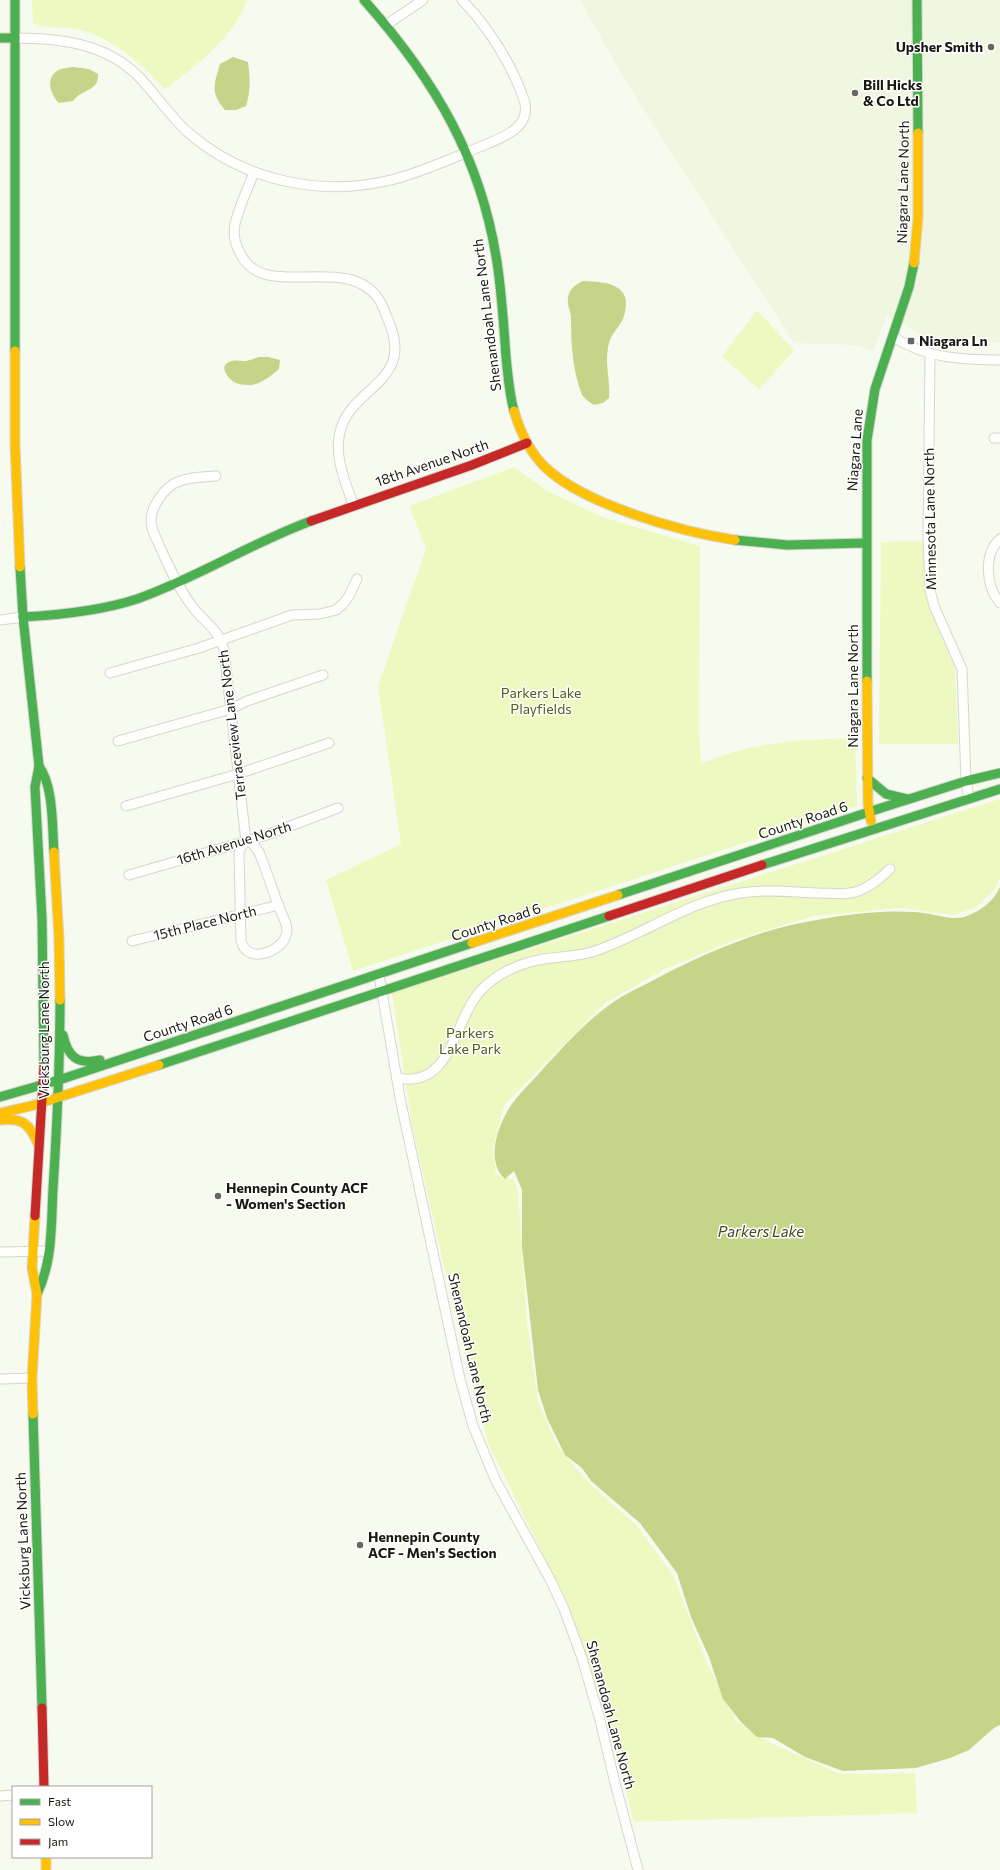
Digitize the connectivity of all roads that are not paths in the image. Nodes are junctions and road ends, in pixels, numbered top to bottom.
1 (15, 0) edge
2 (364, 0) edge
3 (423, 0) edge
4 (462, 0) edge
5 (917, 0) edge
6 (386, 25) junction
7 (0, 38) edge
8 (15, 38) junction
9 (466, 152) junction
10 (254, 172) junction
11 (893, 337) junction
12 (930, 354) junction
13 (1000, 360) edge
14 (527, 443) junction
15 (216, 476) dead end
16 (353, 504) junction
17 (1000, 539) edge
18 (866, 543) junction
19 (357, 580) dead end
20 (177, 582) junction
21 (1000, 604) edge
22 (23, 617) junction
23 (0, 620) edge
24 (221, 640) junction
25 (110, 673) dead end
26 (323, 675) dead end
27 (230, 709) junction
28 (118, 741) dead end
29 (329, 743) dead end
30 (39, 766) junction
31 (1000, 773) edge
32 (238, 774) junction
33 (867, 778) junction
34 (966, 781) junction
35 (1000, 789) edge
36 (969, 798) junction
37 (910, 800) junction
38 (126, 806) dead end
39 (338, 808) dead end
40 (869, 813) junction
41 (872, 828) junction
42 (246, 842) junction
43 (890, 869) dead end
44 (129, 875) dead end
45 (279, 905) junction
46 (240, 916) junction
47 (132, 941) dead end
48 (379, 975) junction
49 (382, 991) junction
50 (59, 1016) junction
51 (172, 1043) junction
52 (397, 1078) junction
53 (59, 1080) junction
54 (43, 1085) junction
55 (0, 1097) edge
56 (58, 1098) junction
57 (42, 1103) junction
58 (0, 1113) edge
59 (0, 1120) edge
60 (40, 1148) junction
61 (34, 1251) junction
62 (49, 1251) junction
63 (0, 1252) edge
64 (37, 1294) junction
65 (32, 1378) junction
66 (0, 1379) edge
67 (44, 1786) edge
68 (12, 1795) edge
69 (0, 1796) edge
70 (46, 1858) edge
71 (46, 1870) edge
72 (638, 1870) edge

1 - 8 main road, Vicksburg Lane North
2 - 6 main road, Shenandoah Lane North
3 - 6 street
4 - 9 street
5 - 11 main road, Niagara Lane North
6 - 9 main road, Shenandoah Lane North
7 - 8 main road
8 - 10 street
8 - 22 main road, Vicksburg Lane North
9 - 10 street
9 - 14 main road, Shenandoah Lane North
10 - 16 street
11 - 12 street
11 - 18 main road, Niagara Lane
12 - 13 street
12 - 34 street, Minnesota Lane North
14 - 16 main road, 18th Avenue North
14 - 18 main road
15 - 20 street, Terraceview Lane North
16 - 20 main road, 18th Avenue North
17 - 21 street
18 - 33 main road, Niagara Lane North
19 - 24 street
20 - 22 main road, 18th Avenue North
20 - 24 street, Terraceview Lane North
22 - 23 street, 18th Avenue North
22 - 30 main road, Vicksburg Lane North
24 - 25 street
24 - 27 street, Terraceview Lane North
26 - 27 street
27 - 28 street
27 - 32 street, Terraceview Lane North
29 - 32 street
30 - 50 main road, Vicksburg Lane North
30 - 54 main road, Vicksburg Lane North
31 - 34 main road, County Road 6
32 - 38 street
32 - 42 street, Terraceview Lane North
33 - 37 main road
33 - 40 main road, Niagara Lane North
34 - 36 street, Minnesota Lane North
34 - 37 main road, County Road 6
35 - 36 main road, County Road 6
36 - 41 main road, County Road 6
37 - 40 main road, County Road 6
39 - 42 street, 16th Avenue North
40 - 41 main road, Niagara Lane North
40 - 48 main road, County Road 6
41 - 49 main road, County Road 6
42 - 44 street, 16th Avenue North
42 - 45 street
42 - 46 street
43 - 52 street
45 - 46 street, 15th Place North
45 - 46 street
46 - 47 street, 15th Place North
48 - 49 street, Shenandoah Lane North
48 - 51 main road, County Road 6
49 - 52 street, Shenandoah Lane North
49 - 56 main road, County Road 6
50 - 51 main road
50 - 53 main road, Vicksburg Lane North
51 - 53 main road, County Road 6
52 - 72 street, Shenandoah Lane North
53 - 54 main road, County Road 6
53 - 56 main road, Vicksburg Lane North
54 - 55 main road, County Road 6
54 - 57 main road, Vicksburg Lane North
56 - 57 main road, County Road 6
56 - 62 main road, Vicksburg Lane North
57 - 58 main road, County Road 6
57 - 60 main road, Vicksburg Lane North
59 - 60 main road
60 - 61 main road, Vicksburg Lane North
61 - 62 street
61 - 63 street
61 - 64 main road, Vicksburg Lane North
62 - 64 main road, Vicksburg Lane North
64 - 65 main road, Vicksburg Lane North
65 - 66 street
65 - 67 main road, Vicksburg Lane North
68 - 69 street
70 - 71 main road

